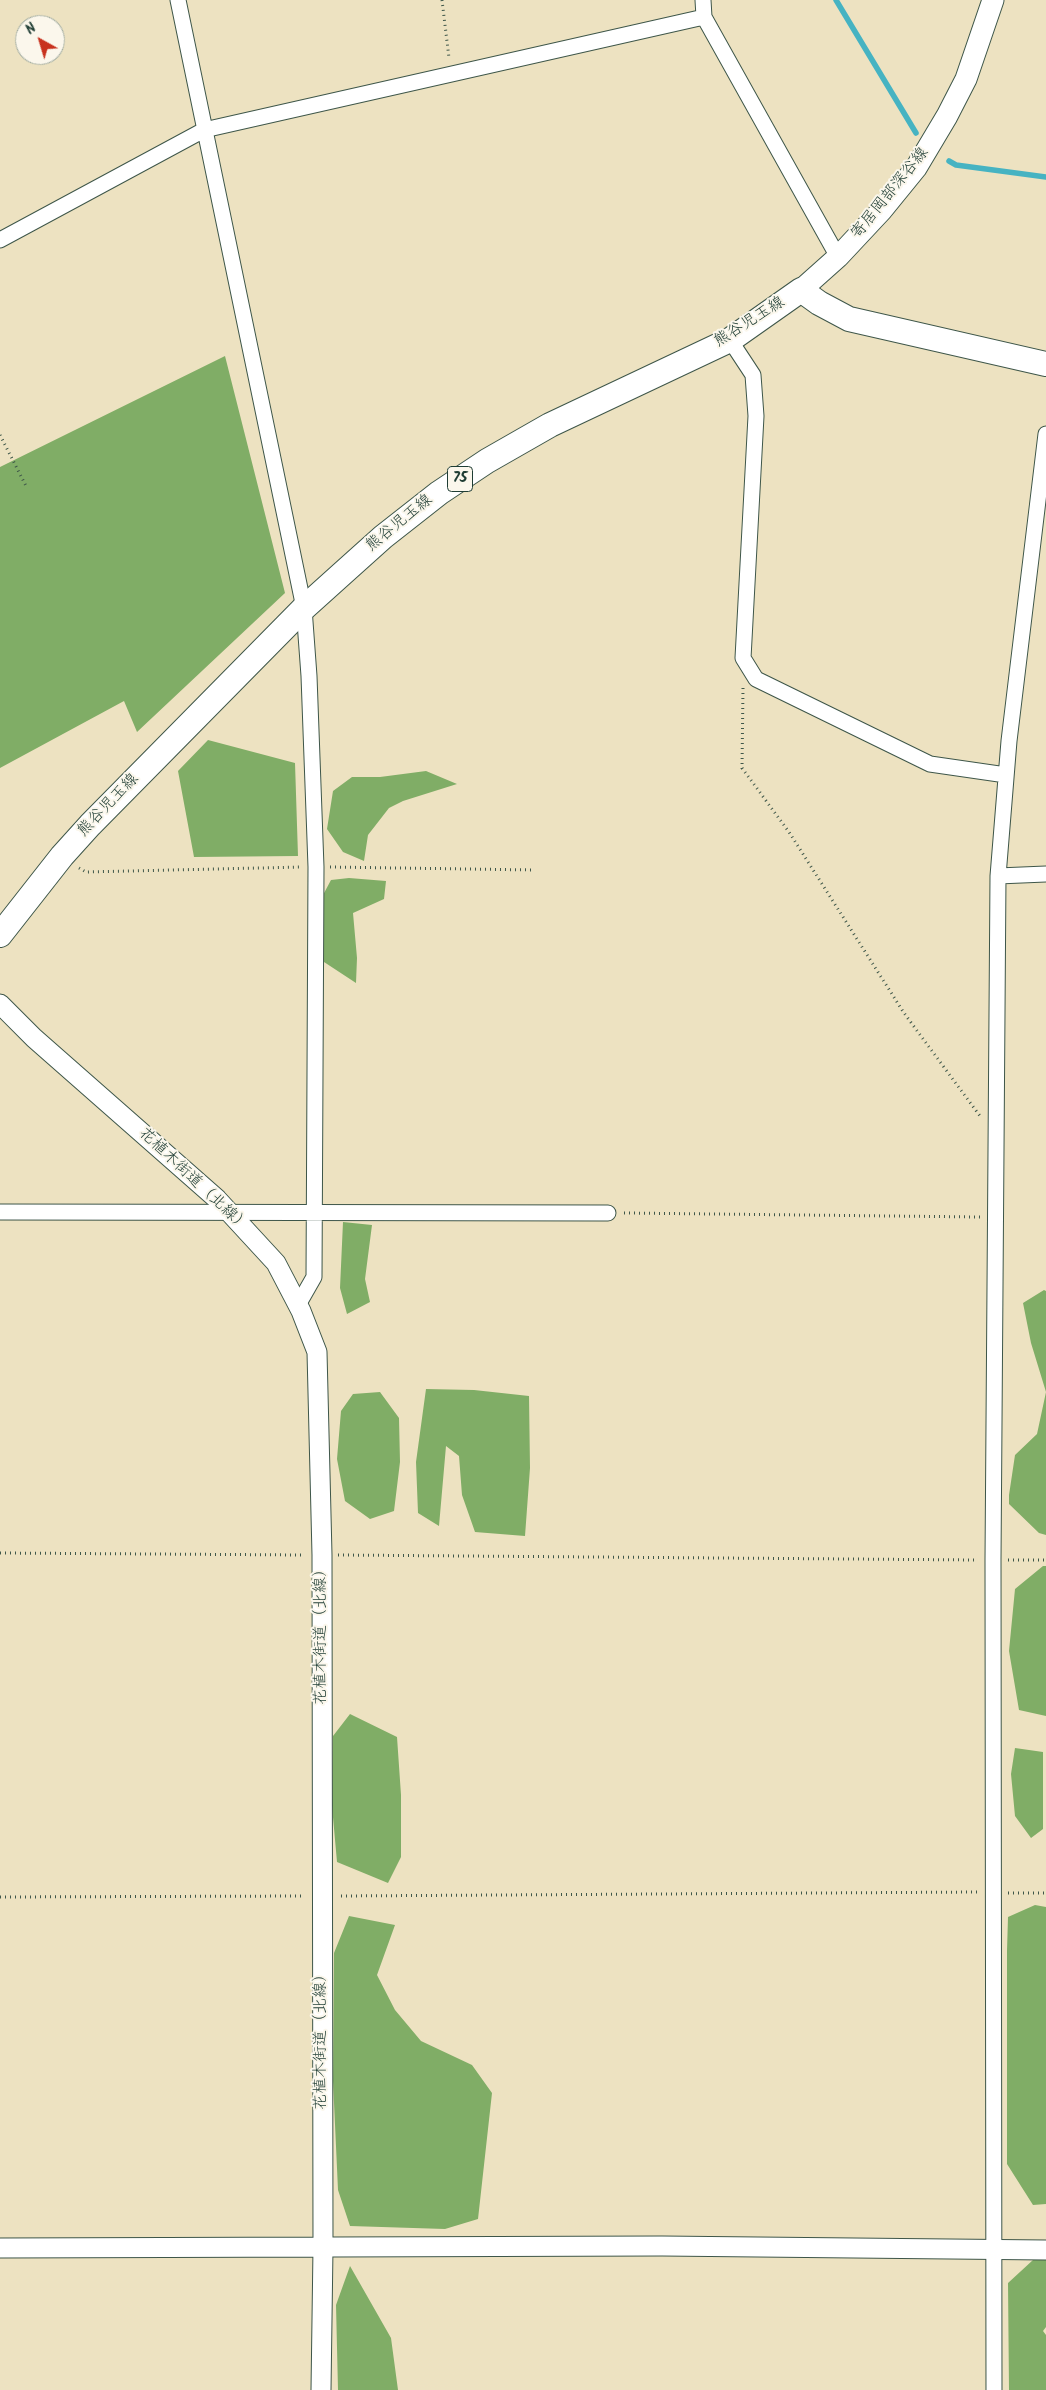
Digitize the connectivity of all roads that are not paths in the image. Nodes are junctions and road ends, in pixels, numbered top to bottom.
1 (178, 0) edge
2 (703, 0) edge
3 (993, 0) edge
4 (704, 16) junction
5 (204, 130) junction
6 (0, 240) edge
7 (838, 257) junction
8 (801, 290) junction
9 (730, 340) junction
10 (1046, 364) edge
11 (1046, 434) edge
12 (304, 608) junction
13 (1006, 775) junction
14 (1046, 874) edge
15 (998, 876) junction
16 (0, 935) edge
17 (0, 1004) edge
18 (0, 1212) edge
19 (608, 1213) road end
20 (231, 1214) junction
21 (313, 1214) junction
22 (298, 1305) junction
23 (0, 2248) edge
24 (323, 2248) junction
25 (993, 2250) junction
26 (1046, 2250) edge
27 (321, 2390) edge
28 (994, 2390) edge

1 - 5 street
2 - 4 street
3 - 7 main road, 寄居岡部深谷線
4 - 5 street
4 - 7 street
5 - 6 street
5 - 12 street
7 - 8 main road, 寄居岡部深谷線
8 - 9 main road, 熊谷児玉線 / 75
8 - 10 main road, 熊谷児玉線
9 - 12 main road, 熊谷児玉線 / 75
9 - 13 street
11 - 13 street
12 - 16 main road, 熊谷児玉線 / 75
12 - 21 street
13 - 15 street
14 - 15 street
15 - 25 street
17 - 20 street, 花植木街道（北線）
18 - 20 street
19 - 21 street
20 - 21 street
20 - 22 street, 花植木街道（北線）
21 - 22 street
22 - 24 street, 花植木街道（北線）
23 - 24 street
24 - 25 street
24 - 27 street, 花植木街道（北線）
25 - 26 street
25 - 28 street

